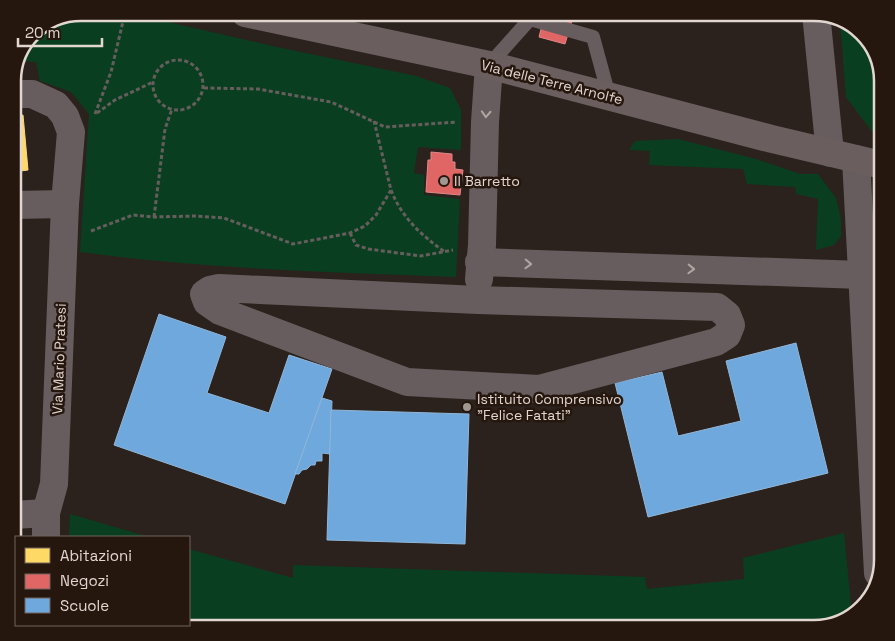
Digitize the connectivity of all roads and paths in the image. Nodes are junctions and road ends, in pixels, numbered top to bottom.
1 (123, 21) edge
2 (286, 21) edge
3 (528, 21) edge
4 (537, 21) edge
5 (817, 21) edge
6 (489, 66) junction
7 (153, 82) junction
8 (204, 88) junction
9 (21, 94) edge
10 (609, 96) junction
11 (172, 109) junction
12 (95, 114) junction
13 (89, 120) dead end
14 (374, 121) junction
15 (458, 122) dead end
16 (830, 153) junction
17 (856, 159) junction
18 (874, 163) edge
19 (391, 190) junction
20 (65, 204) junction
21 (21, 205) edge
22 (154, 217) junction
23 (88, 232) dead end
24 (350, 233) junction
25 (444, 252) junction
26 (469, 256) junction
27 (862, 274) junction
28 (478, 300) junction
29 (874, 498) edge
30 (21, 517) edge
31 (46, 525) edge

1 - 12 path
2 - 6 street, Via delle Terre Arnolfe
3 - 6 lane
4 - 10 lane
5 - 16 street
6 - 10 street, Via delle Terre Arnolfe
6 -> 26 street
7 - 8 path
7 - 11 path
7 - 12 path
8 - 11 path
8 - 14 path
9 - 20 street, Via Mario Pratesi
10 - 16 street, Via delle Terre Arnolfe
11 - 22 path
12 - 13 path
14 - 15 path
14 - 19 path
16 - 17 street, Via delle Terre Arnolfe
17 - 18 street, Via delle Terre Arnolfe
17 - 27 street
19 - 24 path
19 - 25 path
20 - 21 street
20 - 31 street, Via Mario Pratesi
22 - 23 path
22 - 24 path
24 - 25 path
25 - 26 path
26 -> 27 street
26 - 28 street
27 - 29 street
28 - 28 street
30 - 31 street, Via Mario Pratesi

